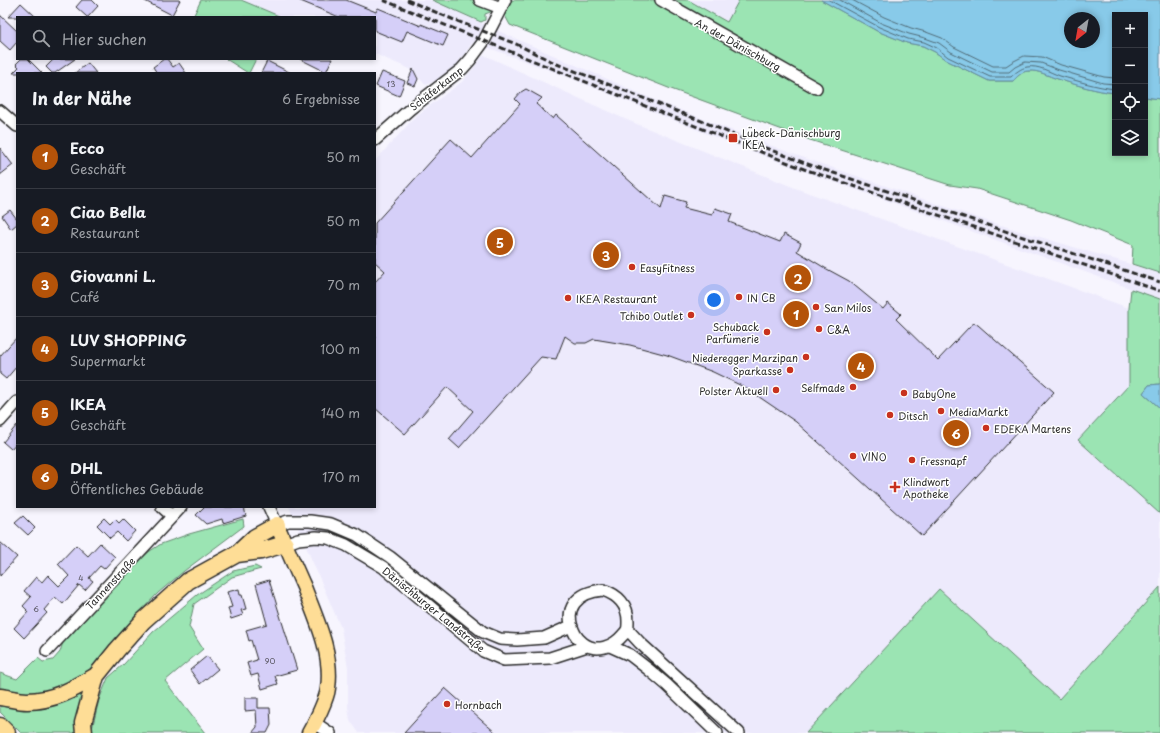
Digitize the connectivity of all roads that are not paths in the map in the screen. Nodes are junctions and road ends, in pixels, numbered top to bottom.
1 (480, 0) edge
2 (661, 0) edge
3 (503, 4) edge
4 (816, 88) dead end
5 (1, 114) edge
6 (16, 125) edge
7 (376, 139) edge
8 (16, 403) edge
9 (0, 421) edge
10 (163, 508) edge
11 (180, 508) edge
12 (269, 508) edge
13 (172, 516) junction
14 (277, 525) junction
15 (286, 544) junction
16 (238, 554) junction
17 (571, 626) junction
18 (628, 630) junction
19 (587, 646) junction
20 (610, 646) junction
21 (47, 651) dead end
22 (96, 676) junction
23 (0, 697) edge
24 (0, 726) edge
25 (312, 728) edge
26 (7, 733) edge
27 (84, 733) edge
28 (330, 733) edge
29 (718, 733) edge
30 (739, 733) edge

1 - 3 street
2 - 4 street, An der Dänischburg
3 - 7 street, Schäferkamp
5 - 6 street
8 - 9 street
10 - 13 street
11 - 13 street, Tannenstraße
12 - 14 street
13 - 21 street, Tannenstraße
14 - 15 main road
14 - 16 highway
14 - 17 street, Dänischburger Landstraße
15 - 16 highway
15 - 19 street, Dänischburger Landstraße
15 - 25 main road
16 - 22 highway
17 - 18 street
17 - 19 street
18 - 20 street
18 - 30 street
19 - 20 street
20 - 29 street
22 - 23 highway
22 - 27 highway
24 - 26 highway
25 - 28 street

